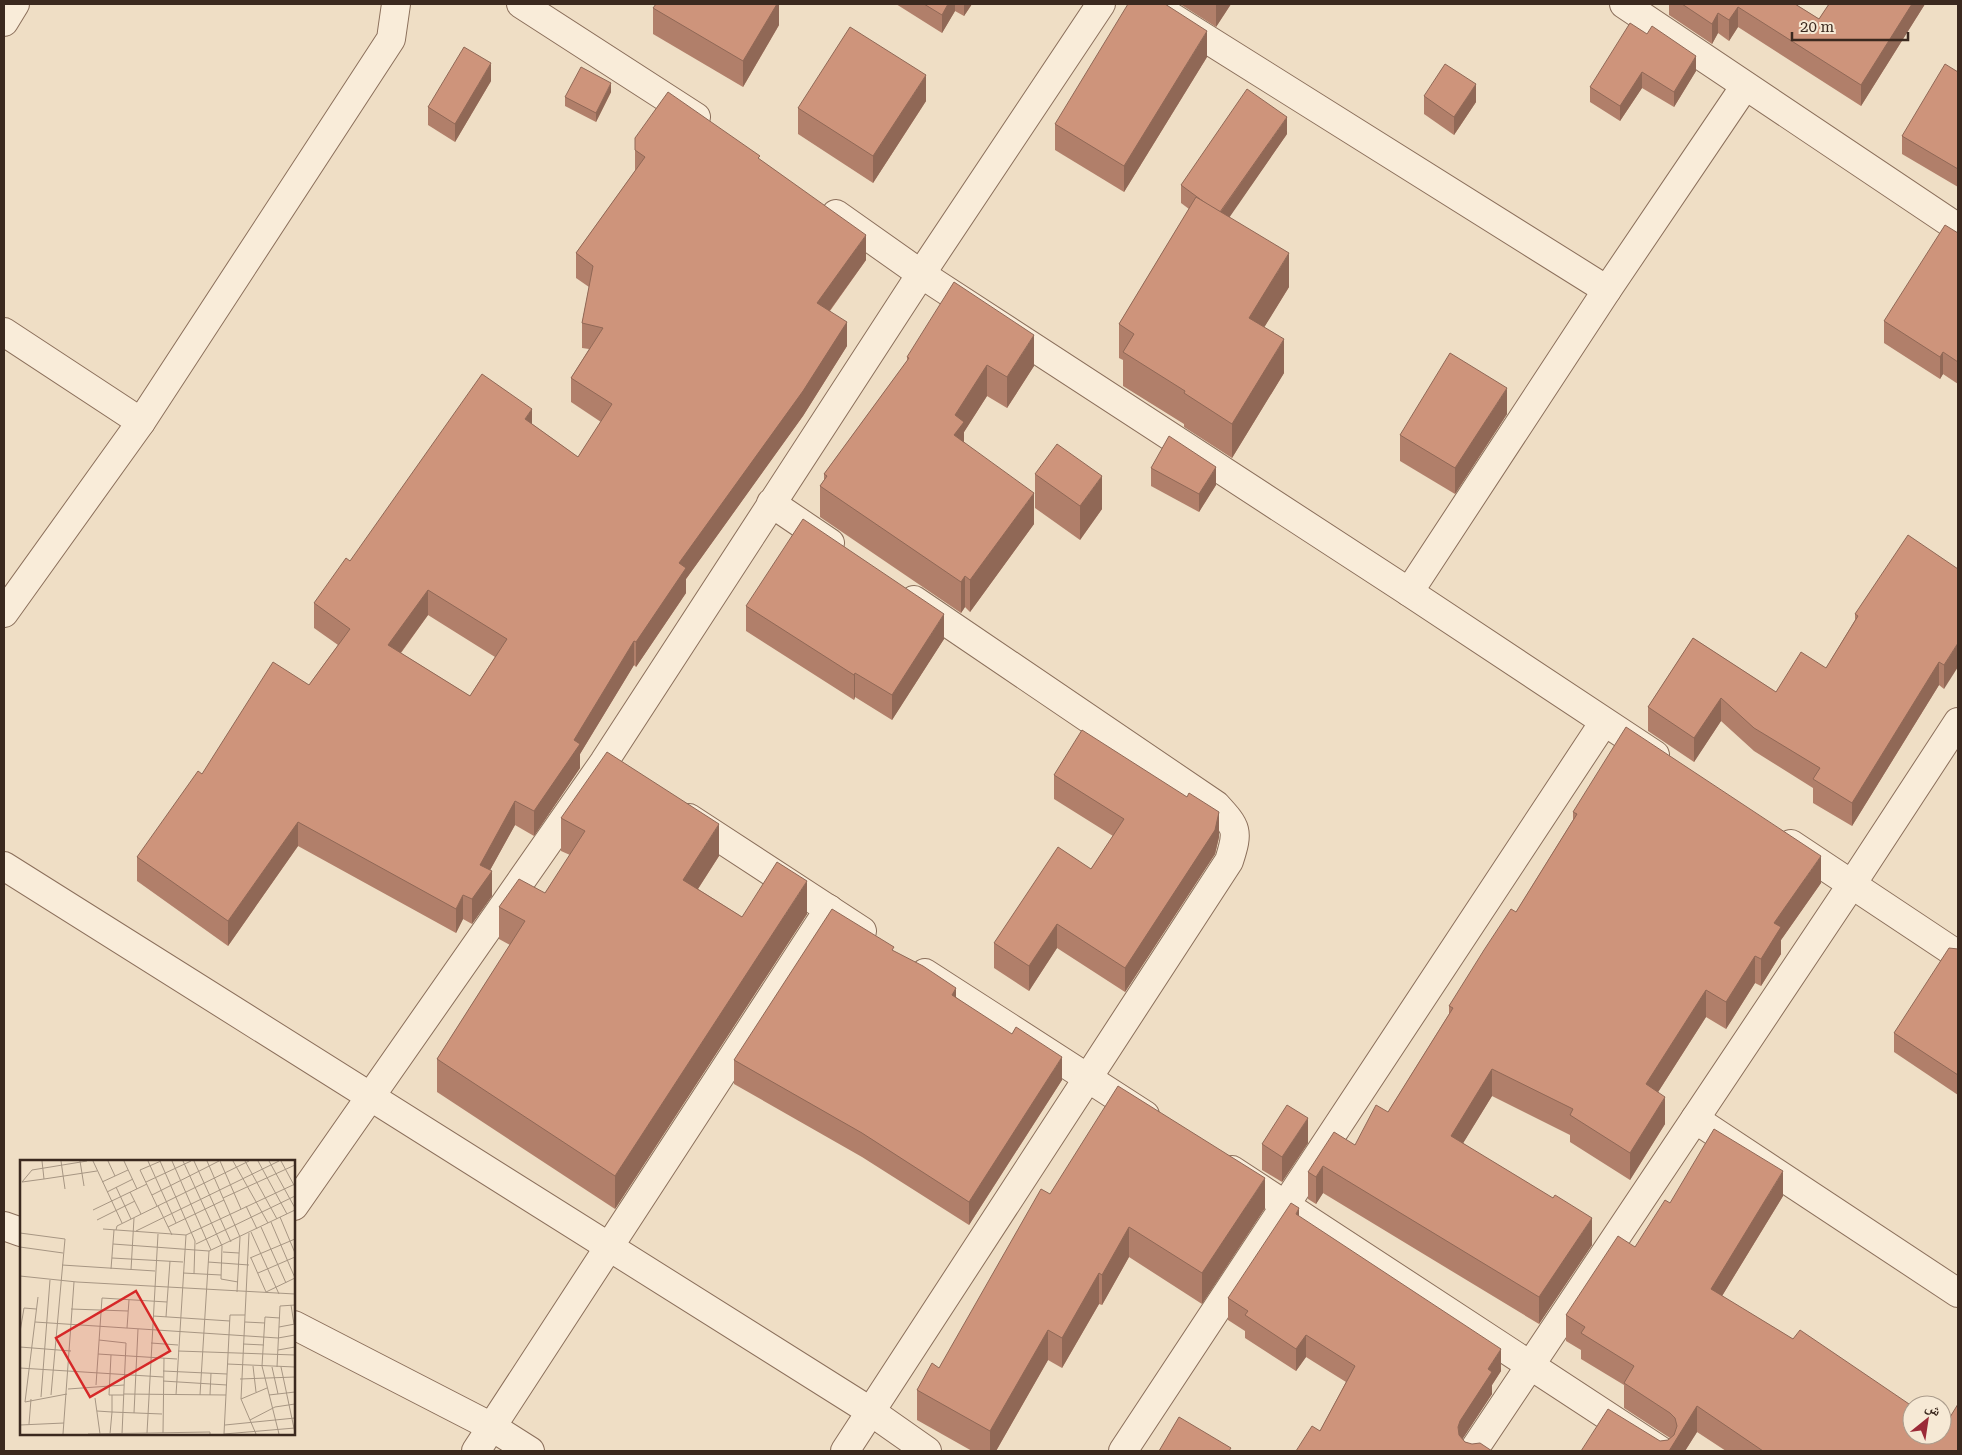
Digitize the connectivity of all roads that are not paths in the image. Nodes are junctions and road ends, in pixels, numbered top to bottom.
1 (15, 4) edge
2 (396, 4) edge
3 (521, 4) edge
4 (1102, 4) edge
5 (1151, 4) edge
6 (1624, 4) edge
7 (4, 22) edge
8 (1745, 86) junction
9 (720, 134) edge
10 (817, 201) edge
11 (1958, 228) edge
12 (921, 274) junction
13 (1607, 290) junction
14 (4, 332) edge
15 (141, 422) junction
16 (771, 503) junction
17 (854, 559) edge
18 (895, 587) edge
19 (1409, 592) junction
20 (4, 613) edge
21 (1604, 722) junction
22 (1958, 722) edge
23 (604, 762) junction
24 (1679, 770) edge
25 (629, 778) edge
26 (671, 806) edge
27 (1770, 830) edge
28 (4, 866) edge
29 (1852, 884) junction
30 (829, 909) junction
31 (879, 942) edge
32 (1958, 955) edge
33 (904, 959) edge
34 (1088, 1079) junction
35 (369, 1096) junction
36 (1695, 1119) junction
37 (1163, 1126) edge
38 (1213, 1157) edge
39 (1288, 1204) junction
40 (295, 1205) edge
41 (4, 1226) edge
42 (20, 1232) edge
43 (608, 1246) junction
44 (1958, 1293) edge
45 (295, 1326) edge
46 (1530, 1367) junction
47 (870, 1411) junction
48 (492, 1427) junction
49 (476, 1451) edge
50 (530, 1451) edge
51 (845, 1451) edge
52 (928, 1451) edge
53 (1124, 1451) edge
54 (1473, 1451) edge
55 (1661, 1451) edge

1 - 7 street
2 - 15 street
3 - 9 street
4 - 12 street
5 - 13 street
6 - 8 street
8 - 11 street
8 - 13 street
10 - 12 street
12 - 16 street
12 - 19 street
13 - 19 street
14 - 15 street
15 - 20 street
16 - 17 street
16 - 23 street
18 - 34 street
19 - 21 street
21 - 24 street
21 - 39 street
22 - 29 street
23 - 25 street
23 - 35 street
26 - 30 street
27 - 29 street
28 - 35 street
29 - 32 street
29 - 36 street
30 - 31 street
30 - 43 street
33 - 34 street
34 - 37 street
34 - 47 street
35 - 40 street
35 - 43 street
36 - 44 street
36 - 46 street
38 - 39 street
39 - 46 street
39 - 53 street
41 - 42 street
43 - 47 street
43 - 48 street
45 - 48 street
46 - 54 street
46 - 55 street
47 - 51 street
47 - 52 street
48 - 49 street
48 - 50 street

